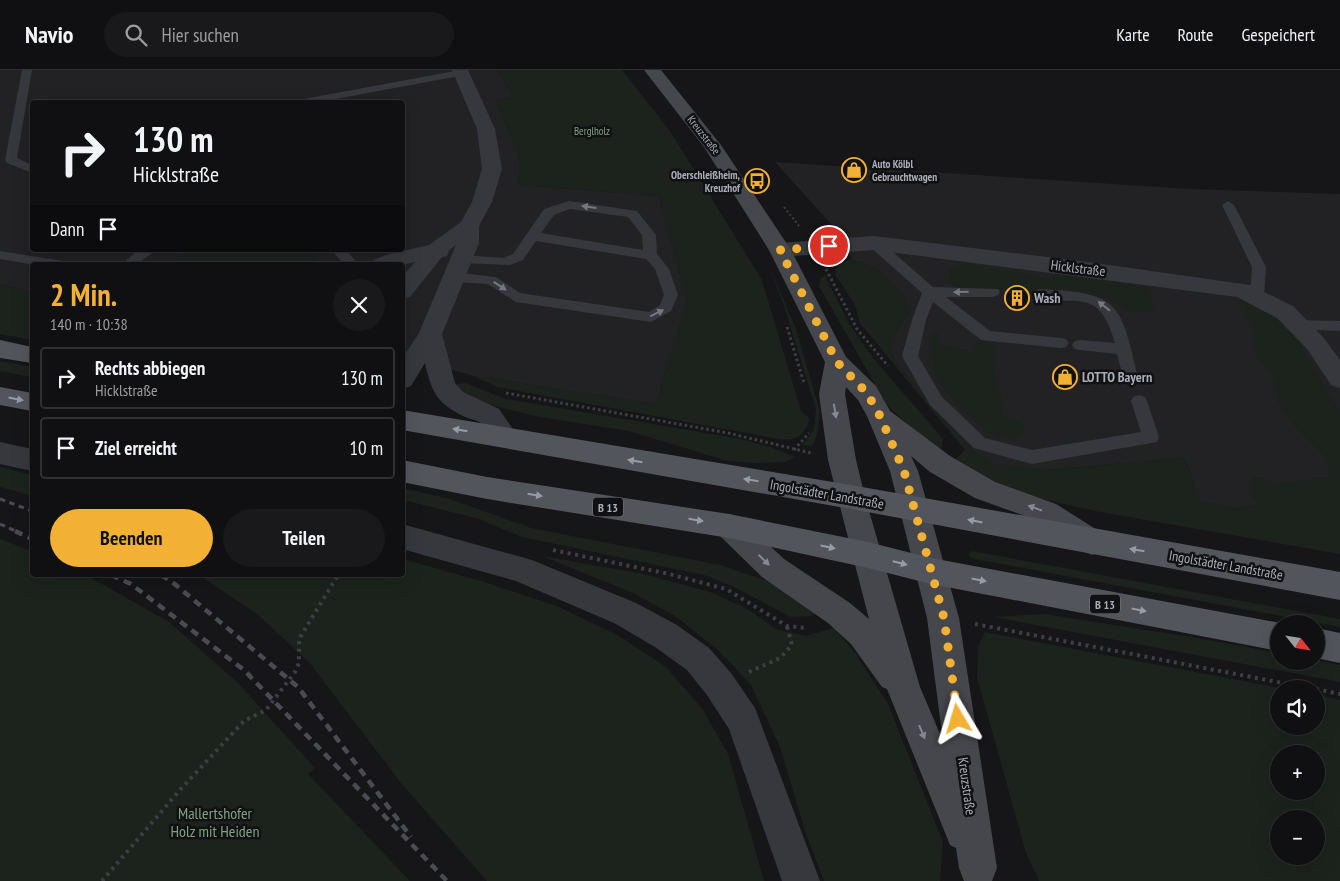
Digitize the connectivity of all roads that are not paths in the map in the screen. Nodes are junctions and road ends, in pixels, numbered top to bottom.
1 (27, 70) edge
2 (652, 70) edge
3 (460, 71) edge
4 (314, 100) edge
5 (30, 168) edge
6 (1228, 205) dead end
7 (469, 226) junction
8 (533, 236) junction
9 (874, 244) junction
10 (30, 250) edge
11 (436, 250) junction
12 (780, 250) junction
13 (146, 252) edge
14 (341, 252) edge
15 (0, 255) edge
16 (650, 255) junction
17 (20, 258) junction
18 (45, 262) edge
19 (132, 262) edge
20 (349, 262) edge
21 (389, 262) edge
22 (457, 268) junction
23 (405, 285) edge
24 (405, 286) edge
25 (930, 292) junction
26 (993, 292) dead end
27 (1039, 294) dead end
28 (1256, 297) junction
29 (440, 307) junction
30 (1298, 325) junction
31 (1340, 326) edge
32 (430, 334) junction
33 (1061, 343) dead end
34 (1080, 345) dead end
35 (0, 349) edge
36 (1123, 349) junction
37 (30, 354) edge
38 (837, 362) junction
39 (405, 375) edge
40 (1130, 377) dead end
41 (1340, 379) edge
42 (0, 396) edge
43 (1139, 400) dead end
44 (30, 402) edge
45 (880, 416) junction
46 (405, 421) edge
47 (506, 438) junction
48 (0, 453) edge
49 (30, 460) edge
50 (405, 472) edge
51 (851, 497) junction
52 (914, 509) junction
53 (729, 526) junction
54 (405, 537) edge
55 (1092, 542) junction
56 (868, 555) junction
57 (931, 571) junction
58 (1340, 586) edge
59 (1270, 634) edge
60 (1325, 645) edge
61 (1340, 648) edge
62 (903, 687) junction
63 (980, 874) edge
64 (801, 881) edge

1 - 5 lane
2 - 12 main road, Kreuzstraße
3 - 4 lane
3 - 7 street
6 - 28 lane
7 - 11 street
7 - 22 street
8 - 16 lane
16 -> 8 lane
8 - 22 lane
9 - 12 street, Hicklstraße
9 - 25 lane
9 - 28 street, Hicklstraße
10 - 17 lane
11 - 21 street
11 - 22 street
11 - 23 street
12 - 38 main road, Kreuzstraße
13 - 19 lane
14 - 20 lane
15 - 17 lane
22 -> 16 lane
17 - 18 lane
22 - 29 street
24 - 29 street
26 -> 25 lane
25 - 33 lane
25 - 43 lane
36 -> 27 lane
28 - 30 street, Hicklstraße
29 - 32 street
30 - 31 lane
30 - 41 street, Hicklstraße
32 - 39 street
32 - 47 street
34 - 36 lane
35 - 37 main road
36 - 40 lane
38 - 45 main road, Kreuzstraße
38 -> 51 main road
42 -> 44 main road
45 - 52 main road, Kreuzstraße
55 -> 45 main road, Kreuzstraße
47 -> 46 main road, Ingolstädter Landstraße
51 -> 47 main road, Ingolstädter Landstraße
48 - 49 street
50 -> 53 main road, B 13
51 - 52 main road, Ingolstädter Landstraße
51 - 56 main road
55 -> 52 main road, Ingolstädter Landstraße
52 - 57 main road, Kreuzstraße
53 -> 56 main road, B 13
53 -> 62 main road
54 - 64 street
58 -> 55 main road, Ingolstädter Landstraße
56 -> 57 main road, B 13
56 - 62 main road
57 -> 59 main road, B 13
57 - 63 main road, Kreuzstraße
60 - 61 main road
62 -> 63 main road

